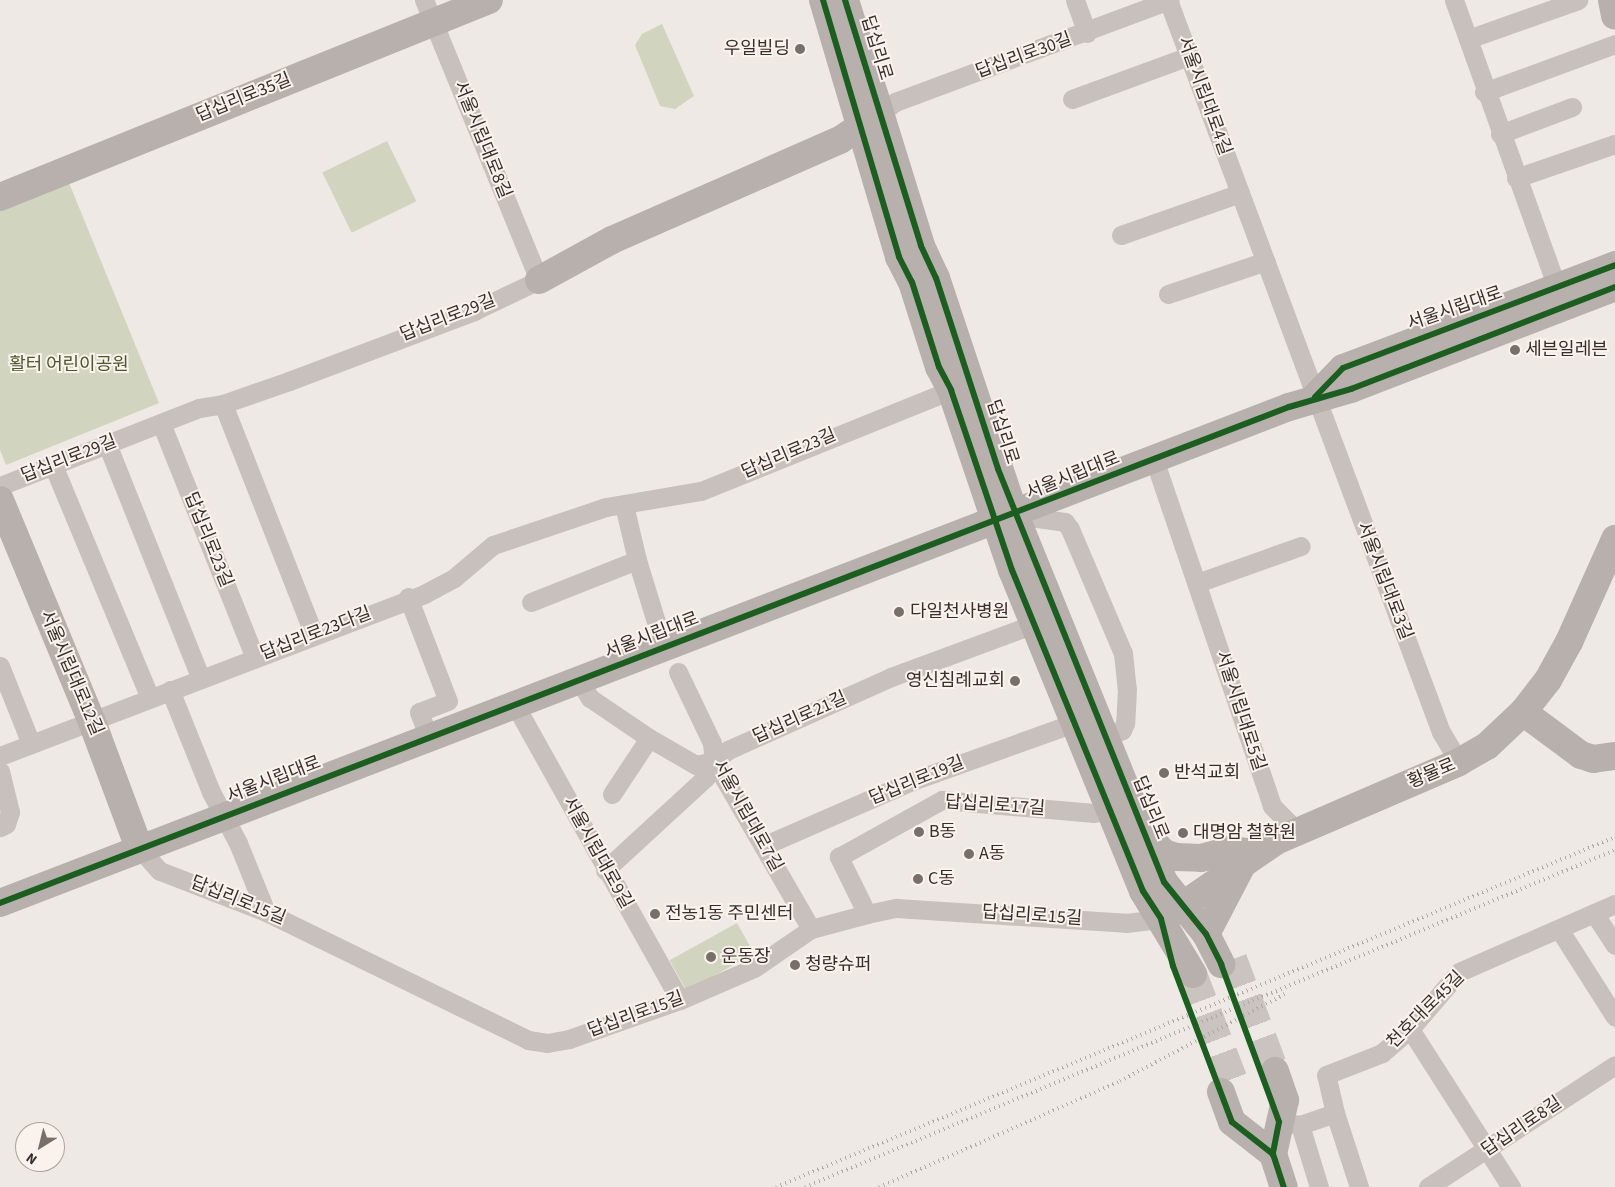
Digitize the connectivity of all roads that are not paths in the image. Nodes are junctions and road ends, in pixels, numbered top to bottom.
1 (489, 0) edge
2 (823, 0) edge
3 (845, 0) edge
4 (1075, 0) edge
5 (1169, 0) edge
6 (1454, 0) edge
7 (1578, 0) edge
8 (1612, 0) edge
9 (428, 11) edge
10 (1615, 16) edge
11 (1087, 33) junction
12 (1468, 39) junction
13 (1615, 44) edge
14 (1189, 56) junction
15 (1484, 92) junction
16 (1072, 99) dead end
17 (1572, 107) dead end
18 (870, 119) junction
19 (1500, 134) junction
20 (1615, 144) edge
21 (1516, 178) junction
22 (1240, 193) junction
23 (0, 197) edge
24 (1121, 235) dead end
25 (1266, 261) junction
26 (1615, 265) edge
27 (539, 280) junction
28 (1557, 287) junction
29 (1615, 287) edge
30 (1168, 294) dead end
31 (951, 390) junction
32 (1315, 397) junction
33 (223, 404) junction
34 (161, 422) junction
35 (108, 444) junction
36 (1154, 460) junction
37 (53, 465) junction
38 (0, 486) edge
39 (0, 500) edge
40 (624, 505) junction
41 (1005, 519) junction
42 (1615, 539) edge
43 (1300, 546) dead end
44 (637, 560) junction
45 (1197, 583) junction
46 (408, 597) junction
47 (531, 602) dead end
48 (1034, 624) junction
49 (314, 635) junction
50 (664, 648) junction
51 (255, 658) junction
52 (0, 666) edge
53 (678, 672) dead end
54 (201, 679) junction
55 (580, 680) junction
56 (170, 690) junction
57 (150, 698) junction
58 (515, 705) junction
59 (1523, 712) junction
60 (92, 722) junction
61 (1074, 723) junction
62 (429, 738) junction
63 (649, 738) junction
64 (1105, 738) junction
65 (31, 744) junction
66 (0, 756) edge
67 (1615, 756) edge
68 (714, 761) junction
69 (1459, 762) junction
70 (0, 771) edge
71 (612, 794) dead end
72 (1109, 807) junction
73 (223, 816) junction
74 (0, 827) edge
75 (1296, 830) junction
76 (1144, 833) junction
77 (763, 846) junction
78 (139, 848) junction
79 (1249, 859) junction
80 (606, 870) junction
81 (0, 903) edge
82 (1615, 904) edge
83 (266, 912) junction
84 (1172, 912) junction
85 (1594, 913) junction
86 (867, 914) junction
87 (1213, 923) junction
88 (811, 929) junction
89 (1560, 929) junction
90 (1615, 944) edge
91 (1227, 962) tunnel mouth
92 (1186, 977) tunnel mouth
93 (680, 1000) junction
94 (1615, 1017) edge
95 (1410, 1029) junction
96 (1615, 1065) edge
97 (1269, 1073) tunnel mouth
98 (1228, 1089) tunnel mouth
99 (1335, 1113) junction
100 (1290, 1123) junction
101 (1263, 1146) junction
102 (1488, 1150) junction
103 (1284, 1187) edge
104 (1319, 1187) edge
105 (1359, 1187) edge
106 (1428, 1187) edge
107 (1511, 1187) edge

1 - 9 main road, 답십리로35길
2 - 18 main road, 답십리로
3 - 18 main road, 답십리로
4 - 11 street
5 - 11 street, 답십리로30길
5 - 14 street, 서울시립대로4길
6 - 12 street
7 - 12 street
8 - 10 main road
9 - 23 main road, 답십리로35길
9 - 27 street, 서울시립대로8길
11 - 18 street, 답십리로30길
12 - 15 street
13 - 15 street
14 - 16 street
14 - 22 street, 서울시립대로4길
15 - 19 street
17 - 19 street
18 - 27 main road, 답십리로29길
18 - 31 main road, 답십리로
18 - 41 main road, 답십리로
19 - 21 street
20 - 21 street
21 - 28 street
22 - 24 street
22 - 25 street, 서울시립대로4길
25 - 30 street
25 - 32 street, 서울시립대로4길
26 - 28 main road, 서울시립대로
27 - 33 street, 답십리로29길
28 - 32 main road, 서울시립대로
29 - 32 main road, 서울시립대로
31 - 40 street, 답십리로23길
31 - 41 main road, 답십리로
32 - 36 main road, 서울시립대로
32 - 69 street, 서울시립대로3길
33 - 34 street, 답십리로29길
33 - 49 street
34 - 35 street, 답십리로29길
34 - 51 street, 답십리로23길
35 - 37 street, 답십리로29길
35 - 54 street
36 - 41 main road, 서울시립대로
36 - 45 street, 서울시립대로5길
37 - 38 street, 답십리로29길
37 - 57 street
39 - 60 main road, 서울시립대로12길
40 - 44 street
40 - 46 street, 답십리로23다길
41 - 48 main road, 답십리로
41 - 50 main road, 서울시립대로
41 - 64 main road, 답십리로
41 - 64 street, 서울시립대로
42 - 59 main road, 황물로
43 - 45 street
44 - 47 street
44 - 50 street
45 - 75 street, 서울시립대로5길
46 - 49 street, 답십리로23다길
46 - 62 street
48 - 61 main road, 답십리로
48 - 68 street, 답십리로21길
49 - 51 street, 답십리로23다길
50 - 55 main road, 서울시립대로
51 - 54 street, 답십리로23다길
52 - 65 street
53 - 68 street, 서울시립대로7길
54 - 56 street, 답십리로23다길
55 - 58 main road, 서울시립대로
55 - 63 street
56 - 57 street, 답십리로23다길
56 - 73 street, 서울시립대로
57 - 60 street, 답십리로23다길
58 - 62 main road, 서울시립대로
58 - 80 street, 서울시립대로9길
59 - 67 main road
59 - 69 main road, 황물로
60 - 65 street, 답십리로23다길
60 - 78 main road, 서울시립대로12길
61 - 72 main road, 답십리로
61 - 77 street, 답십리로19길
62 - 73 main road, 서울시립대로
63 - 68 street
63 - 71 street
64 - 76 main road, 답십리로
65 - 66 street, 답십리로23다길
68 - 77 street, 서울시립대로7길
68 - 80 street, 답십리로21길
69 - 75 main road, 황물로
70 - 74 street
72 - 84 main road, 답십리로
72 - 86 street, 답십리로17길
73 - 78 main road, 서울시립대로
73 - 83 street
75 - 79 main road, 황물로
76 - 79 main road
76 - 84 main road, 답십리로
77 - 88 street, 서울시립대로7길
78 - 81 main road, 서울시립대로
78 - 83 street, 답십리로15길
79 - 84 main road, 황물로
79 - 87 main road
80 - 93 street, 서울시립대로9길
82 - 85 street, 천호대로45길
83 - 93 street, 답십리로15길
84 - 86 street, 답십리로15길
84 - 87 main road, 답십리로
84 - 92 main road, 답십리로
85 - 89 street, 천호대로45길
85 - 90 street
86 - 88 street, 답십리로15길
87 - 91 main road, 답십리로
88 - 93 street, 답십리로15길
89 - 94 street
89 - 95 street, 천호대로45길
95 - 99 street, 천호대로45길
95 - 102 street
96 - 102 street, 답십리로8길
97 - 100 main road
98 - 101 main road
99 - 100 street
99 - 105 street
100 - 101 main road
100 - 104 street
101 - 103 main road
102 - 106 street, 답십리로8길
102 - 107 street

